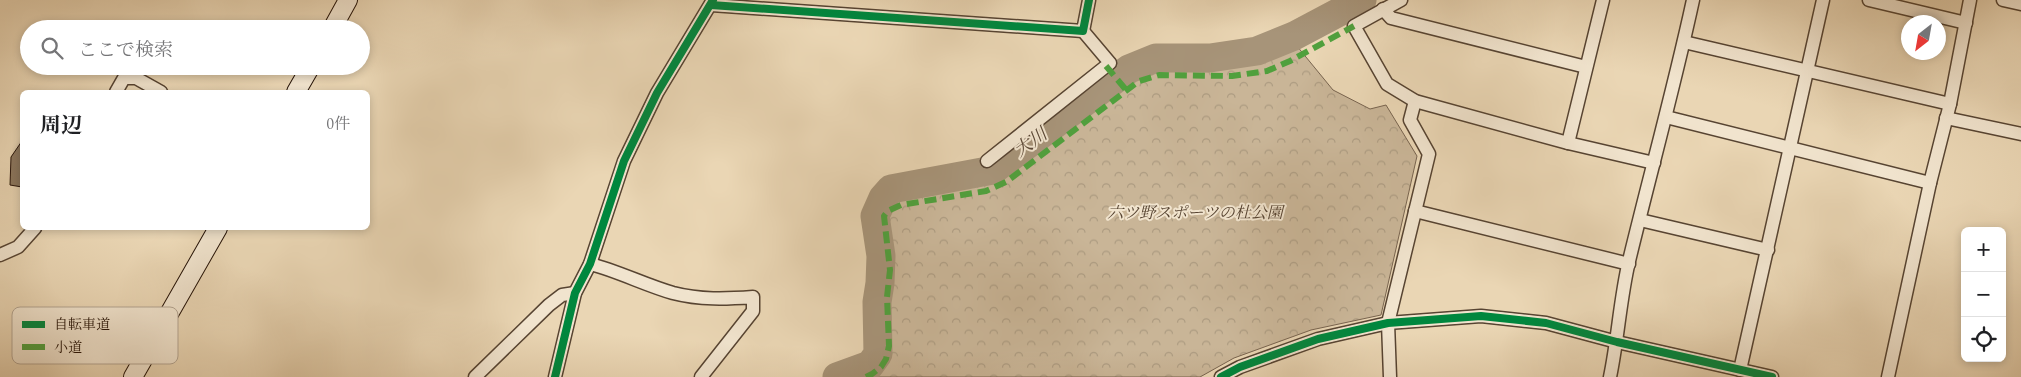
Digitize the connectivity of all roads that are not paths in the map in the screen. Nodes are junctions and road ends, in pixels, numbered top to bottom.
1 (348, 0) edge
2 (1089, 0) edge
3 (1401, 0) edge
4 (1603, 0) edge
5 (1693, 0) edge
6 (1823, 0) edge
7 (1870, 0) edge
8 (1970, 0) edge
9 (2003, 0) edge
10 (712, 2) edge
11 (2021, 4) edge
12 (1383, 9) junction
13 (337, 20) edge
14 (1966, 23) junction
15 (1083, 31) junction
16 (1684, 42) junction
17 (1586, 68) junction
18 (1808, 71) junction
19 (306, 75) edge
20 (117, 90) edge
21 (157, 90) edge
22 (297, 90) edge
23 (1415, 101) junction
24 (1950, 104) junction
25 (1666, 117) junction
26 (1946, 118) junction
27 (2021, 134) edge
28 (1568, 143) junction
29 (1790, 148) junction
30 (987, 161) dead end
31 (1654, 164) junction
32 (1930, 183) junction
33 (1415, 211) junction
34 (1640, 220) junction
35 (33, 230) edge
36 (217, 230) edge
37 (1768, 250) junction
38 (0, 255) edge
39 (590, 264) junction
40 (1629, 264) junction
41 (575, 293) junction
42 (173, 307) edge
43 (1388, 323) junction
44 (1617, 342) junction
45 (140, 364) edge
46 (1740, 370) junction
47 (133, 377) edge
48 (476, 377) edge
49 (555, 377) edge
50 (701, 377) edge
51 (1221, 377) edge
52 (1390, 377) edge
53 (1610, 377) edge
54 (1772, 377) edge
55 (1888, 377) edge

1 - 13 street
2 - 15 street
3 - 12 street
4 - 17 street
5 - 16 street
6 - 18 street
7 - 14 street
8 - 14 street
9 - 11 street
10 - 15 street
10 - 39 street
12 - 17 street
12 - 23 street
14 - 24 street
15 - 30 street
16 - 18 street
16 - 25 street
17 - 28 street
18 - 24 street
18 - 29 street
19 - 22 street
20 - 21 street
23 - 28 street
23 - 33 street
24 - 26 street
25 - 29 street
25 - 31 street
26 - 27 street
26 - 32 street
28 - 31 street
29 - 32 street
29 - 37 street
31 - 34 street
32 - 55 street
33 - 40 street
33 - 43 street
34 - 37 street
34 - 40 street
35 - 38 street
36 - 42 street
37 - 46 street
39 - 41 street
39 - 50 street
40 - 44 street
41 - 48 street
41 - 49 street
43 - 44 street
43 - 51 street
43 - 52 street
44 - 46 street
44 - 53 street
45 - 47 street
46 - 54 street

